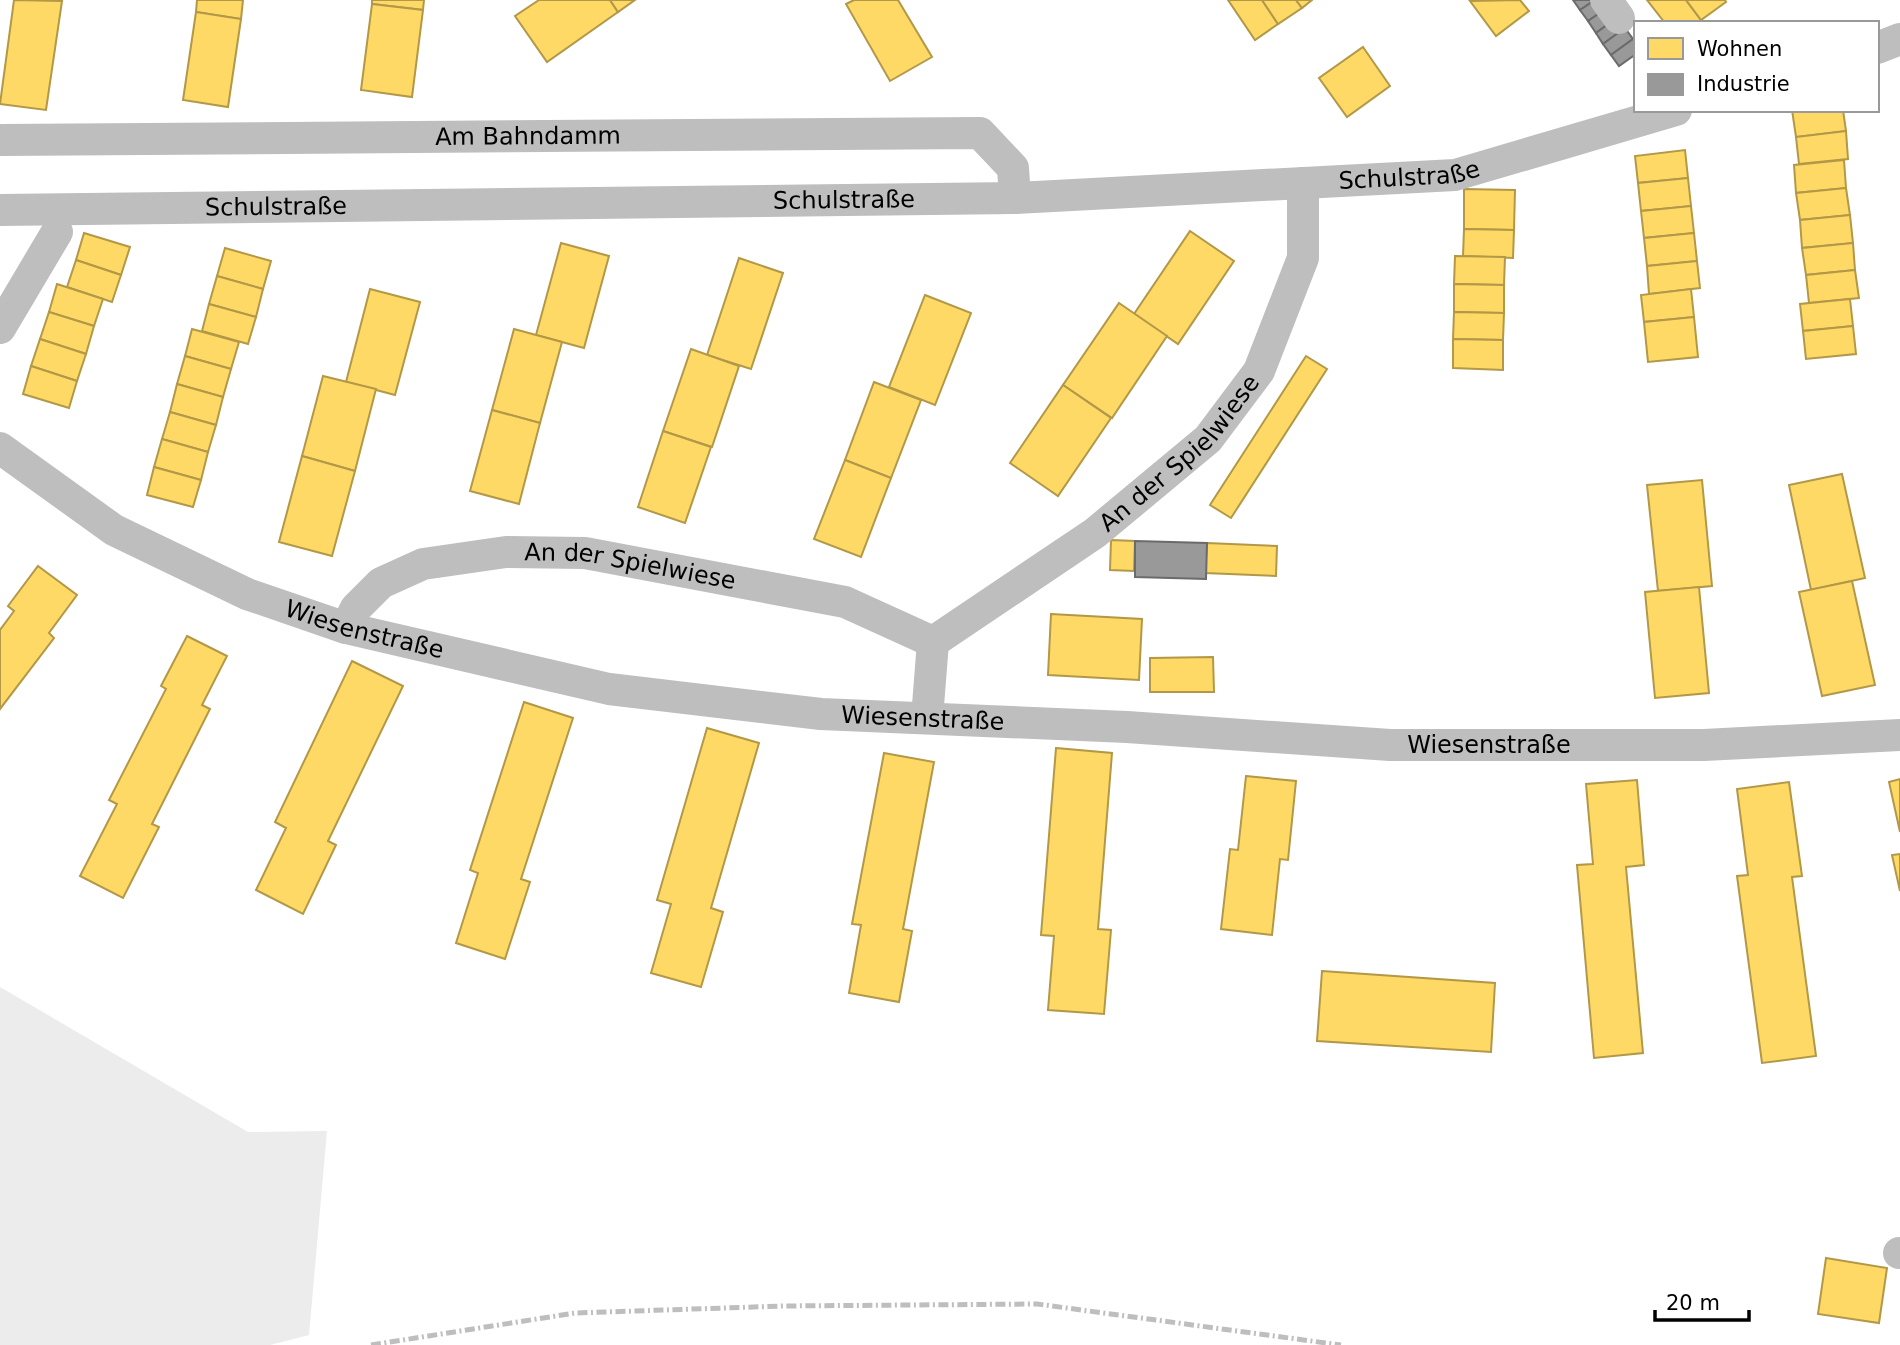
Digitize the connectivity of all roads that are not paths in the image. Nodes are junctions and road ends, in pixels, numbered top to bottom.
1 (1900, 39) edge
2 (1879, 47) edge
3 (1669, 112) edge
4 (0, 139) edge
5 (1303, 183) junction
6 (1015, 198) junction
7 (0, 210) edge
8 (57, 232) dead end
9 (0, 327) edge
10 (0, 448) edge
11 (346, 628) junction
12 (933, 642) junction
13 (927, 718) junction
14 (1900, 735) edge

1 - 2 street
3 - 5 street, Schulstraße
4 - 6 street, Am Bahndamm
5 - 6 street, Schulstraße
5 - 12 street, An der Spielwiese
6 - 7 street, Schulstraße
8 - 9 street
10 - 11 street, Wiesenstraße
11 - 12 street, An der Spielwiese
11 - 13 street, Wiesenstraße
12 - 13 street
13 - 14 street, Wiesenstraße

